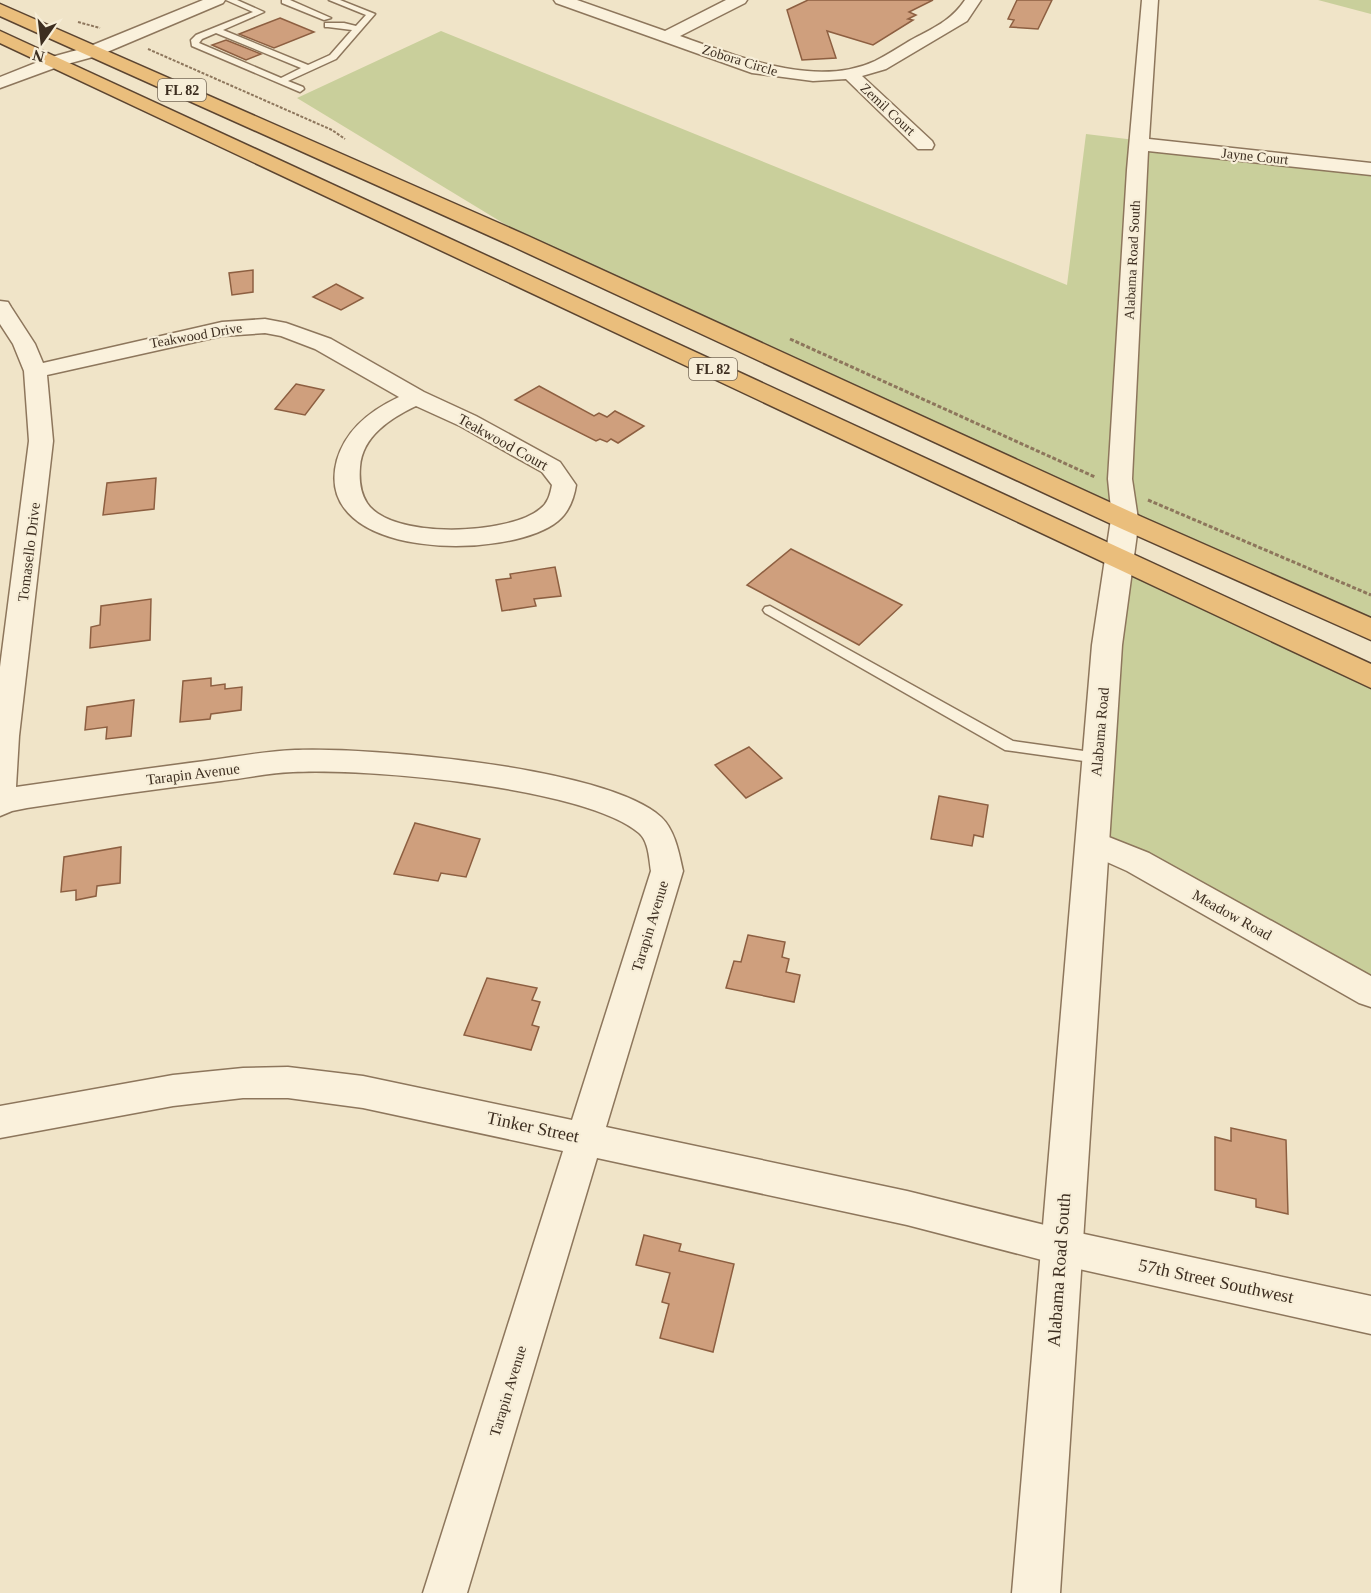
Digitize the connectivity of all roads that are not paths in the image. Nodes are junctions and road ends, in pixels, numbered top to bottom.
1 (217, 0) edge
2 (230, 0) edge
3 (333, 0) edge
4 (562, 0) edge
5 (739, 0) edge
6 (973, 0) edge
7 (1150, 0) edge
8 (276, 5) edge
9 (0, 9) edge
10 (358, 29) junction
11 (215, 30) junction
12 (0, 36) edge
13 (667, 36) junction
14 (93, 51) junction
15 (242, 54) junction
16 (54, 62) junction
17 (308, 68) junction
18 (850, 74) junction
19 (281, 81) junction
20 (0, 83) edge
21 (300, 89) dead end
22 (1139, 144) junction
23 (925, 145) dead end
24 (1371, 169) edge
25 (0, 307) edge
26 (35, 371) junction
27 (416, 397) junction
28 (1132, 508) junction
29 (1119, 560) junction
30 (770, 610) dead end
31 (1371, 630) edge
32 (1371, 678) edge
33 (1098, 758) junction
34 (1, 803) edge
35 (1091, 842) junction
36 (1083, 946) joint
37 (1371, 993) edge
38 (0, 1122) edge
39 (586, 1139) junction
40 (1061, 1247) junction
41 (1371, 1315) edge
42 (445, 1593) edge
43 (1036, 1593) edge

1 - 14 street
2 - 8 lane
3 - 10 lane
4 - 13 street, Zobora Circle
5 - 13 street
6 - 18 street, Zobora Circle
7 - 22 street, Alabama Road South
8 - 10 lane
8 - 11 lane
9 - 14 highway, FL 82
10 - 17 lane
11 - 15 lane
11 - 15 lane
12 - 16 highway, FL 82
13 - 18 street, Zobora Circle
14 - 16 street
14 - 28 highway, FL 82
15 - 17 lane
15 - 19 lane
16 - 20 street
16 - 29 highway, FL 82
17 - 19 lane
18 - 23 street, Zemil Court
19 - 21 lane
22 - 24 street, Jayne Court
22 - 28 street, Alabama Road South
25 - 26 street, Tomasello Drive
26 - 27 street, Teakwood Drive
26 - 34 street, Tomasello Drive
27 - 27 street, Teakwood Court
28 - 29 street, Alabama Road
28 - 31 highway, FL 82
29 - 32 highway, FL 82
29 - 33 street, Alabama Road
30 - 33 lane
33 - 35 street, Alabama Road
34 - 39 street, Tarapin Avenue
35 - 36 street, Alabama Road
35 - 37 street, Meadow Road
36 - 40 street, Alabama Road South
38 - 39 street, Tinker Street
39 - 40 street, Tinker Street
39 - 42 street, Tarapin Avenue
40 - 41 street, 57th Street Southwest
40 - 43 street, Alabama Road South

